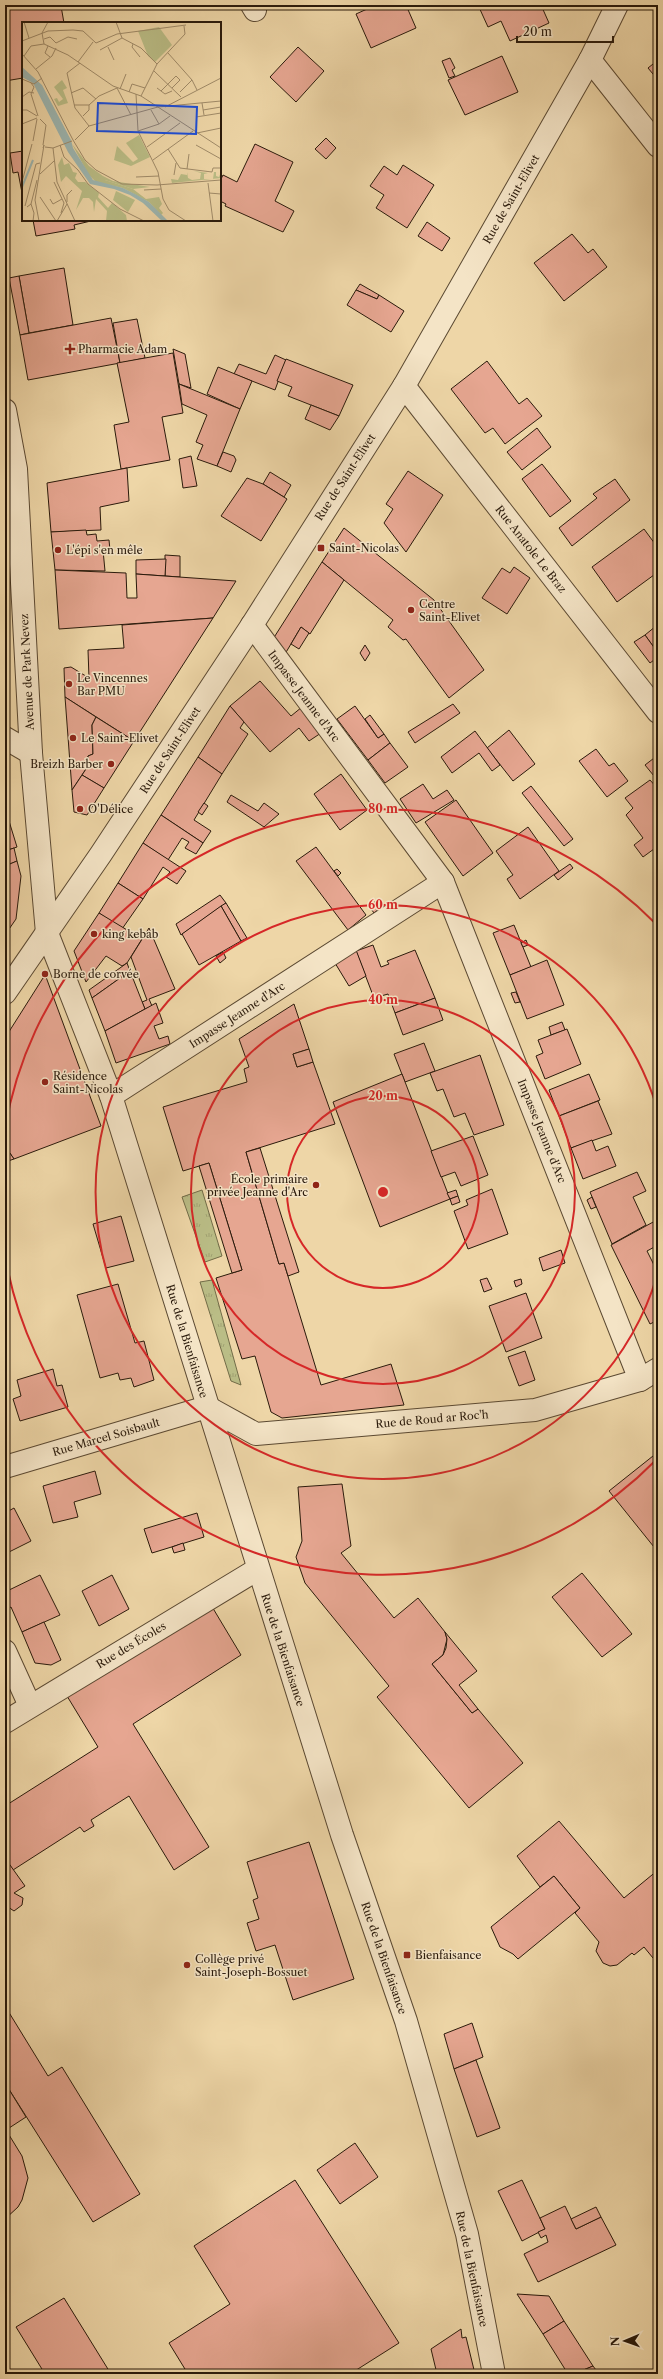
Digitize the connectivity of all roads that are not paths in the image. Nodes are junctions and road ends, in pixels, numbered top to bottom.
1 (617, 5) edge
2 (590, 60) junction
3 (658, 146) edge
4 (404, 386) junction
5 (5, 410) edge
6 (252, 625) junction
7 (658, 712) edge
8 (5, 738) edge
9 (31, 753) junction
10 (443, 882) junction
11 (47, 933) junction
12 (5, 993) edge
13 (111, 1096) junction
14 (649, 1374) edge
15 (207, 1407) junction
16 (5, 1467) edge
17 (258, 1569) junction
18 (5, 1651) edge
19 (30, 1706) junction
20 (5, 1722) edge
21 (494, 2374) edge

1 - 2 street, Rue de Saint-Elivet
2 - 3 street
2 - 4 street, Rue de Saint-Elivet
4 - 6 street, Rue de Saint-Elivet
4 - 7 street, Rue Anatole Le Braz
5 - 9 street, Avenue de Park Nevez
6 - 10 street, Impasse Jeanne d'Arc
6 - 11 street, Rue de Saint-Elivet
8 - 9 street
9 - 11 street, Avenue de Park Nevez
10 - 13 street, Impasse Jeanne d'Arc
10 - 14 street, Impasse Jeanne d'Arc
11 - 12 street, Rue de Saint-Elivet
11 - 13 street, Rue de la Bienfaisance
13 - 15 street, Rue de la Bienfaisance
14 - 15 street, Rue de Roud ar Roc'h
15 - 16 street, Rue Marcel Soisbault
15 - 17 street, Rue de la Bienfaisance
17 - 19 street, Rue des Écoles
17 - 21 street, Rue de la Bienfaisance
18 - 19 street
19 - 20 street, Rue des Écoles

